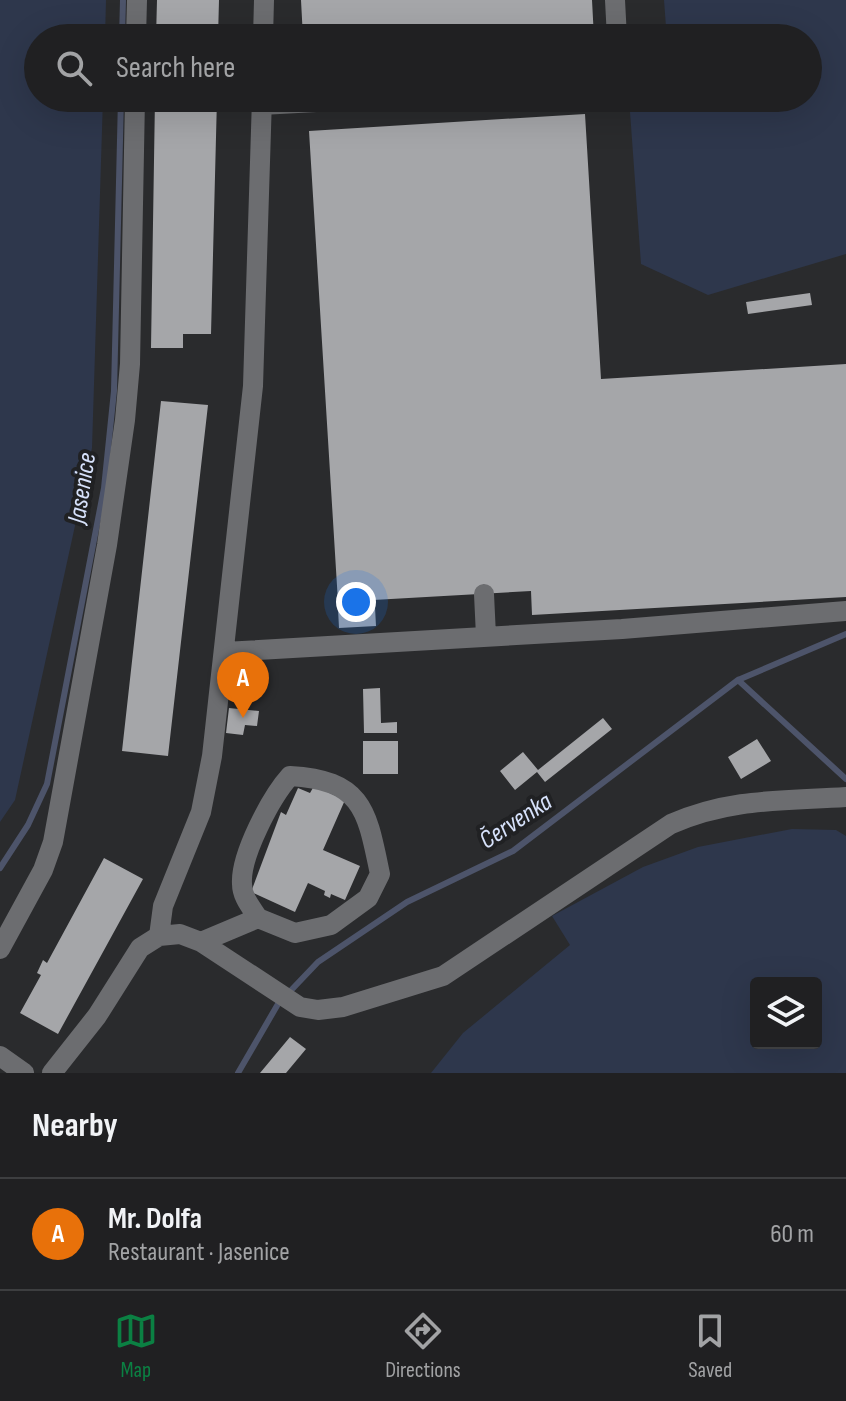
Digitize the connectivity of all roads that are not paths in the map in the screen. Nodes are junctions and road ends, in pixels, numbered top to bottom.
1 (137, 0) edge
2 (264, 0) edge
3 (615, 0) edge
4 (136, 24) edge
5 (263, 24) edge
6 (616, 24) edge
7 (135, 112) edge
8 (262, 112) edge
9 (484, 594) dead end
10 (846, 611) edge
11 (486, 636) junction
12 (224, 652) junction
13 (846, 797) edge
14 (258, 918) junction
15 (159, 936) junction
16 (201, 942) junction
17 (0, 949) edge
18 (0, 1056) edge
19 (24, 1073) edge
20 (52, 1073) edge

1 - 4 street
2 - 5 street
3 - 6 street
7 - 17 street
8 - 12 street
9 - 11 street
10 - 11 street
11 - 12 street
12 - 15 street
13 - 16 street
14 - 14 street
14 - 16 street
15 - 16 street
15 - 20 street
18 - 19 street

